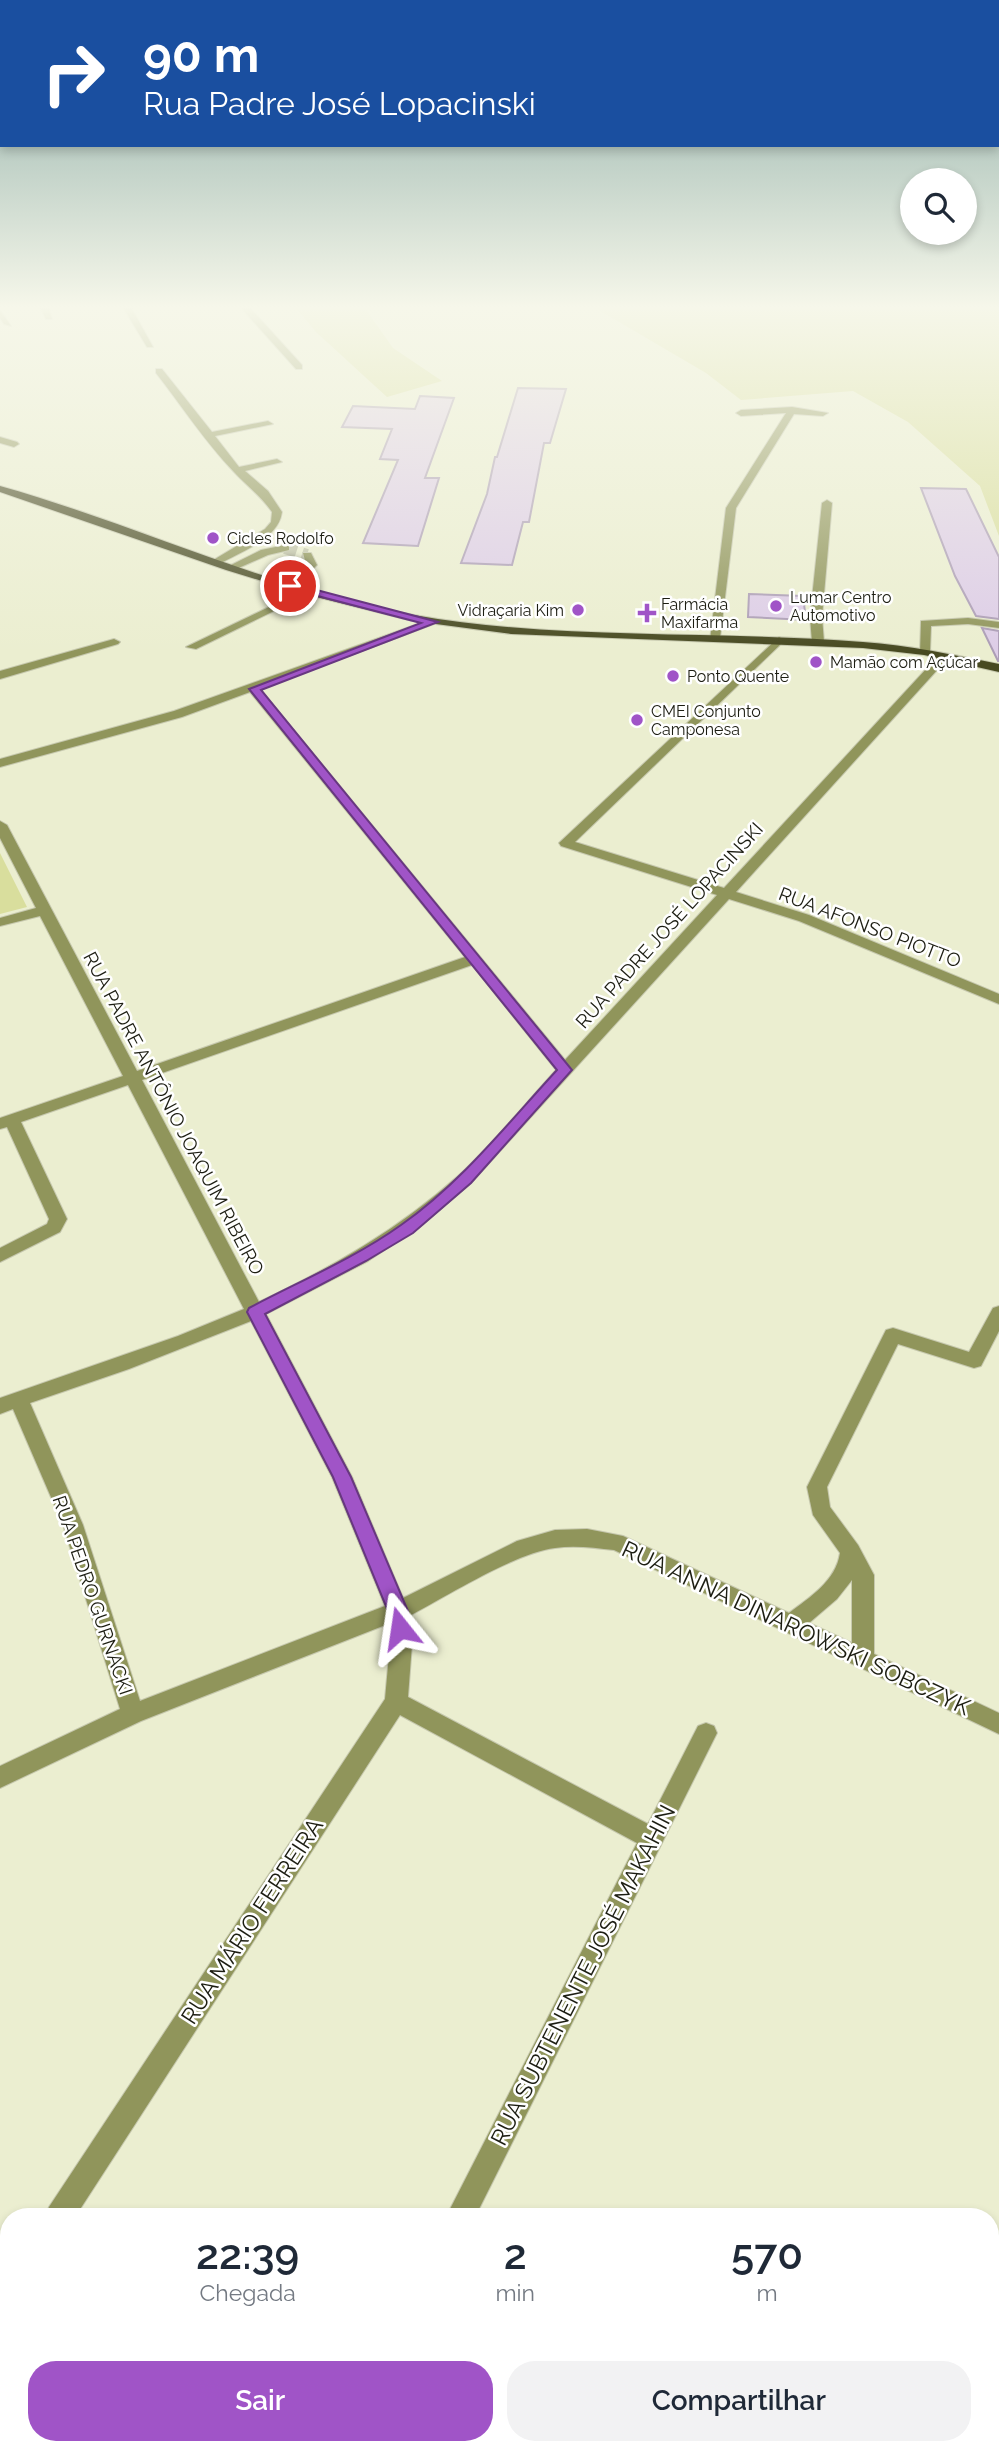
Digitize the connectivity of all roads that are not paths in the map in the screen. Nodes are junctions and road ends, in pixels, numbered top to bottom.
1 (199, 424) edge
2 (268, 424) dead end
3 (784, 424) edge
4 (208, 435) junction
5 (0, 440) edge
6 (14, 444) dead end
7 (278, 463) dead end
8 (237, 470) junction
9 (0, 489) edge
10 (827, 503) dead end
11 (285, 548) tunnel mouth
12 (307, 555) dead end
13 (215, 562) junction
14 (230, 568) junction
15 (290, 586) junction
16 (308, 592) junction
17 (433, 622) junction
18 (999, 625) edge
19 (714, 638) junction
20 (779, 640) junction
21 (114, 642) dead end
22 (818, 642) junction
23 (192, 647) dead end
24 (924, 652) junction
25 (944, 656) junction
26 (999, 668) edge
27 (0, 675) edge
28 (254, 689) junction
29 (0, 763) edge
30 (0, 825) edge
31 (726, 894) junction
32 (45, 910) junction
33 (0, 922) edge
34 (475, 959) junction
35 (999, 999) edge
36 (565, 1070) junction
37 (133, 1079) junction
38 (6, 1122) edge
39 (0, 1256) edge
40 (255, 1312) junction
41 (999, 1313) edge
42 (10, 1403) edge
43 (851, 1551) junction
44 (398, 1611) junction
45 (791, 1625) junction
46 (863, 1659) junction
47 (396, 1702) junction
48 (133, 1714) junction
49 (999, 1724) edge
50 (706, 1733) dead end
51 (0, 1777) edge
52 (653, 1839) junction
53 (65, 2208) edge
54 (465, 2208) edge

1 - 4 street
2 - 4 street
3 - 19 street
4 - 8 street
5 - 6 street
7 - 8 street
8 - 13 street
9 - 13 main road
10 - 22 street
11 - 14 street
12 - 15 street
13 - 14 main road
14 - 15 main road
15 - 16 main road
16 - 17 main road
16 - 23 street
17 - 19 main road
17 - 28 street
18 - 24 street
19 - 20 main road
20 - 22 main road
20 - 31 street, RUA AFONSO PIOTTO
21 - 27 street
22 - 24 main road
24 - 25 main road
25 - 26 main road
25 - 31 street, RUA PADRE JOSÉ LOPACINSKI
28 - 29 street
28 - 34 street
30 - 32 street, RUA PADRE ANTÔNIO JOAQUIM RIBEIRO
31 - 35 street, RUA AFONSO PIOTTO
31 - 36 street, RUA PADRE JOSÉ LOPACINSKI
32 - 33 street
32 - 37 street, RUA PADRE ANTÔNIO JOAQUIM RIBEIRO
34 - 36 street
34 - 37 street
36 - 40 street, RUA PADRE JOSÉ LOPACINSKI
37 - 38 street
37 - 40 street, RUA PADRE ANTÔNIO JOAQUIM RIBEIRO
38 - 39 street
40 - 42 street, RUA PADRE JOSÉ LOPACINSKI
40 - 44 street, RUA PADRE ANTÔNIO JOAQUIM RIBEIRO
41 - 43 street
42 - 48 street, RUA PEDRO GURNACKI
43 - 45 street
43 - 46 street
44 - 45 street, RUA ANNA DINAROWSKI SOBCZYK
44 - 47 street, RUA MÁRIO FERREIRA
44 - 48 street, RUA ANNA DINAROWSKI SOBCZYK
45 - 46 street, RUA ANNA DINAROWSKI SOBCZYK
46 - 49 street, RUA ANNA DINAROWSKI SOBCZYK
47 - 52 street
47 - 53 street, RUA MÁRIO FERREIRA
48 - 51 street, RUA ANNA DINAROWSKI SOBCZYK
50 - 52 street, RUA SUBTENENTE JOSÉ MAKAHIN
52 - 54 street, RUA SUBTENENTE JOSÉ MAKAHIN

